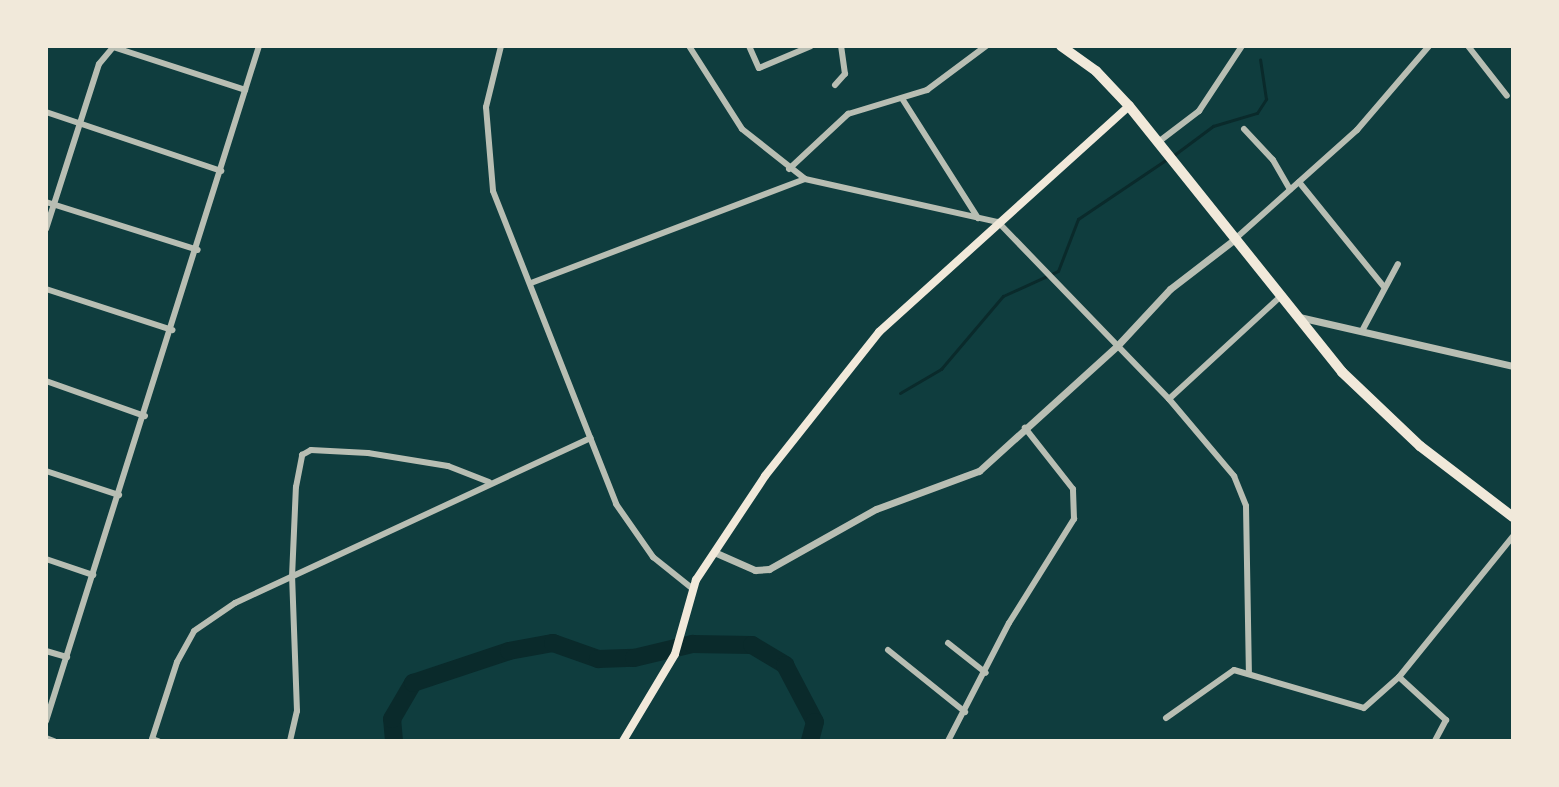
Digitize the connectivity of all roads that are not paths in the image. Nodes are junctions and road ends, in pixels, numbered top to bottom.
1 (259, 46) edge
2 (501, 46) edge
3 (689, 46) edge
4 (749, 46) edge
5 (811, 46) edge
6 (841, 46) edge
7 (986, 46) edge
8 (1061, 46) edge
9 (1242, 46) edge
10 (1429, 46) edge
11 (1468, 46) edge
12 (113, 47) edge
13 (835, 85) dead end
14 (245, 90) junction
15 (1507, 96) dead end
16 (903, 100) junction
17 (1129, 106) junction
18 (46, 112) edge
19 (81, 123) junction
20 (1244, 129) dead end
21 (1157, 143) junction
22 (789, 169) junction
23 (221, 171) junction
24 (805, 179) junction
25 (1299, 182) junction
26 (1290, 190) junction
27 (50, 204) edge
28 (978, 218) junction
29 (998, 222) junction
30 (46, 229) edge
31 (1235, 239) junction
32 (198, 250) junction
33 (1398, 264) dead end
34 (531, 283) junction
35 (1384, 287) junction
36 (46, 289) edge
37 (1281, 296) junction
38 (1297, 316) junction
39 (172, 330) junction
40 (1362, 331) junction
41 (1117, 346) junction
42 (1513, 366) edge
43 (46, 381) edge
44 (1169, 399) junction
45 (145, 416) junction
46 (1025, 428) junction
47 (591, 438) junction
48 (46, 471) edge
49 (489, 482) junction
50 (119, 495) junction
51 (1513, 517) edge
52 (1513, 536) edge
53 (714, 552) junction
54 (46, 559) edge
55 (93, 575) junction
56 (292, 577) junction
57 (693, 589) junction
58 (948, 643) dead end
59 (888, 650) dead end
60 (46, 651) edge
61 (67, 657) junction
62 (986, 673) junction
63 (1249, 674) junction
64 (1399, 677) junction
65 (965, 712) junction
66 (1166, 718) dead end
67 (46, 721) edge
68 (46, 738) edge
69 (54, 741) edge
70 (158, 741) edge
71 (290, 741) edge
72 (623, 741) edge
73 (948, 741) edge
74 (1435, 741) edge

1 - 14 street
2 - 34 street
3 - 22 street
4 - 5 street
6 - 13 street
7 - 16 street
8 - 17 highway
9 - 21 street
10 - 25 street
11 - 15 street
12 - 14 street
12 - 19 street
14 - 23 street
16 - 22 street
16 - 28 street
17 - 21 highway
17 - 29 main road
18 - 19 street
19 - 23 street
19 - 27 street
20 - 26 street
21 - 31 highway
22 - 24 street
23 - 32 street
24 - 28 street
24 - 34 street
25 - 26 street
25 - 35 street
26 - 31 street
27 - 30 street
27 - 32 street
28 - 29 street
29 - 41 street
29 - 53 main road
31 - 37 highway
31 - 41 street
32 - 39 street
33 - 35 street
34 - 47 street
35 - 40 street
36 - 39 street
37 - 38 highway
37 - 44 street
38 - 40 street
38 - 51 highway
39 - 45 street
40 - 42 street
41 - 44 street
41 - 46 street
43 - 45 street
44 - 63 street
45 - 50 street
46 - 53 street
46 - 62 street
47 - 49 street
47 - 57 street
48 - 50 street
49 - 56 street
49 - 56 street
50 - 55 street
52 - 64 street
53 - 57 main road
54 - 55 street
55 - 61 street
56 - 70 street
56 - 71 street
57 - 72 main road
58 - 62 street
59 - 65 street
60 - 61 street
61 - 67 street
62 - 65 street
63 - 64 street
63 - 66 street
64 - 74 street
65 - 73 street
68 - 69 street

